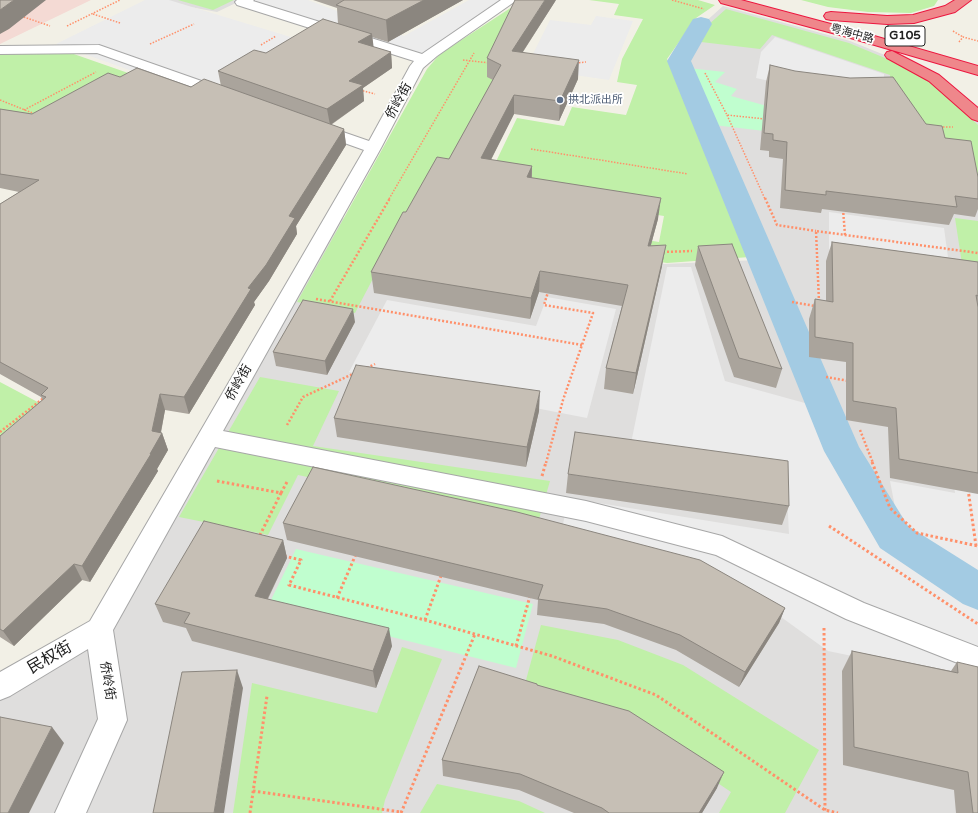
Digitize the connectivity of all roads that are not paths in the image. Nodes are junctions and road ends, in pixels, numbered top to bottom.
1 (247, 0) edge
2 (510, 0) edge
3 (726, 0) edge
4 (771, 0) edge
5 (964, 0) edge
6 (831, 16) junction
7 (852, 34) junction
8 (927, 42) dead end
9 (0, 50) edge
10 (424, 60) junction
11 (978, 71) edge
12 (240, 100) edge
13 (978, 116) edge
14 (306, 124) edge
15 (373, 148) junction
16 (208, 437) junction
17 (99, 629) junction
18 (978, 659) edge
19 (2, 682) edge
20 (70, 813) edge

1 - 10 street
2 - 10 street, 侨岭街
3 - 7 highway, 粤海中路 / G105
4 - 6 highway, 粤海中路 / G105
5 - 6 highway
6 - 8 highway, 粤海中路 / G105
7 - 11 highway, 粤海中路 / G105
7 - 13 highway
9 - 12 street
10 - 15 street, 侨岭街
14 - 15 street
15 - 16 street, 侨岭街
16 - 17 street, 侨岭街
16 - 18 street
17 - 19 street, 民权街
17 - 20 street, 侨岭街

